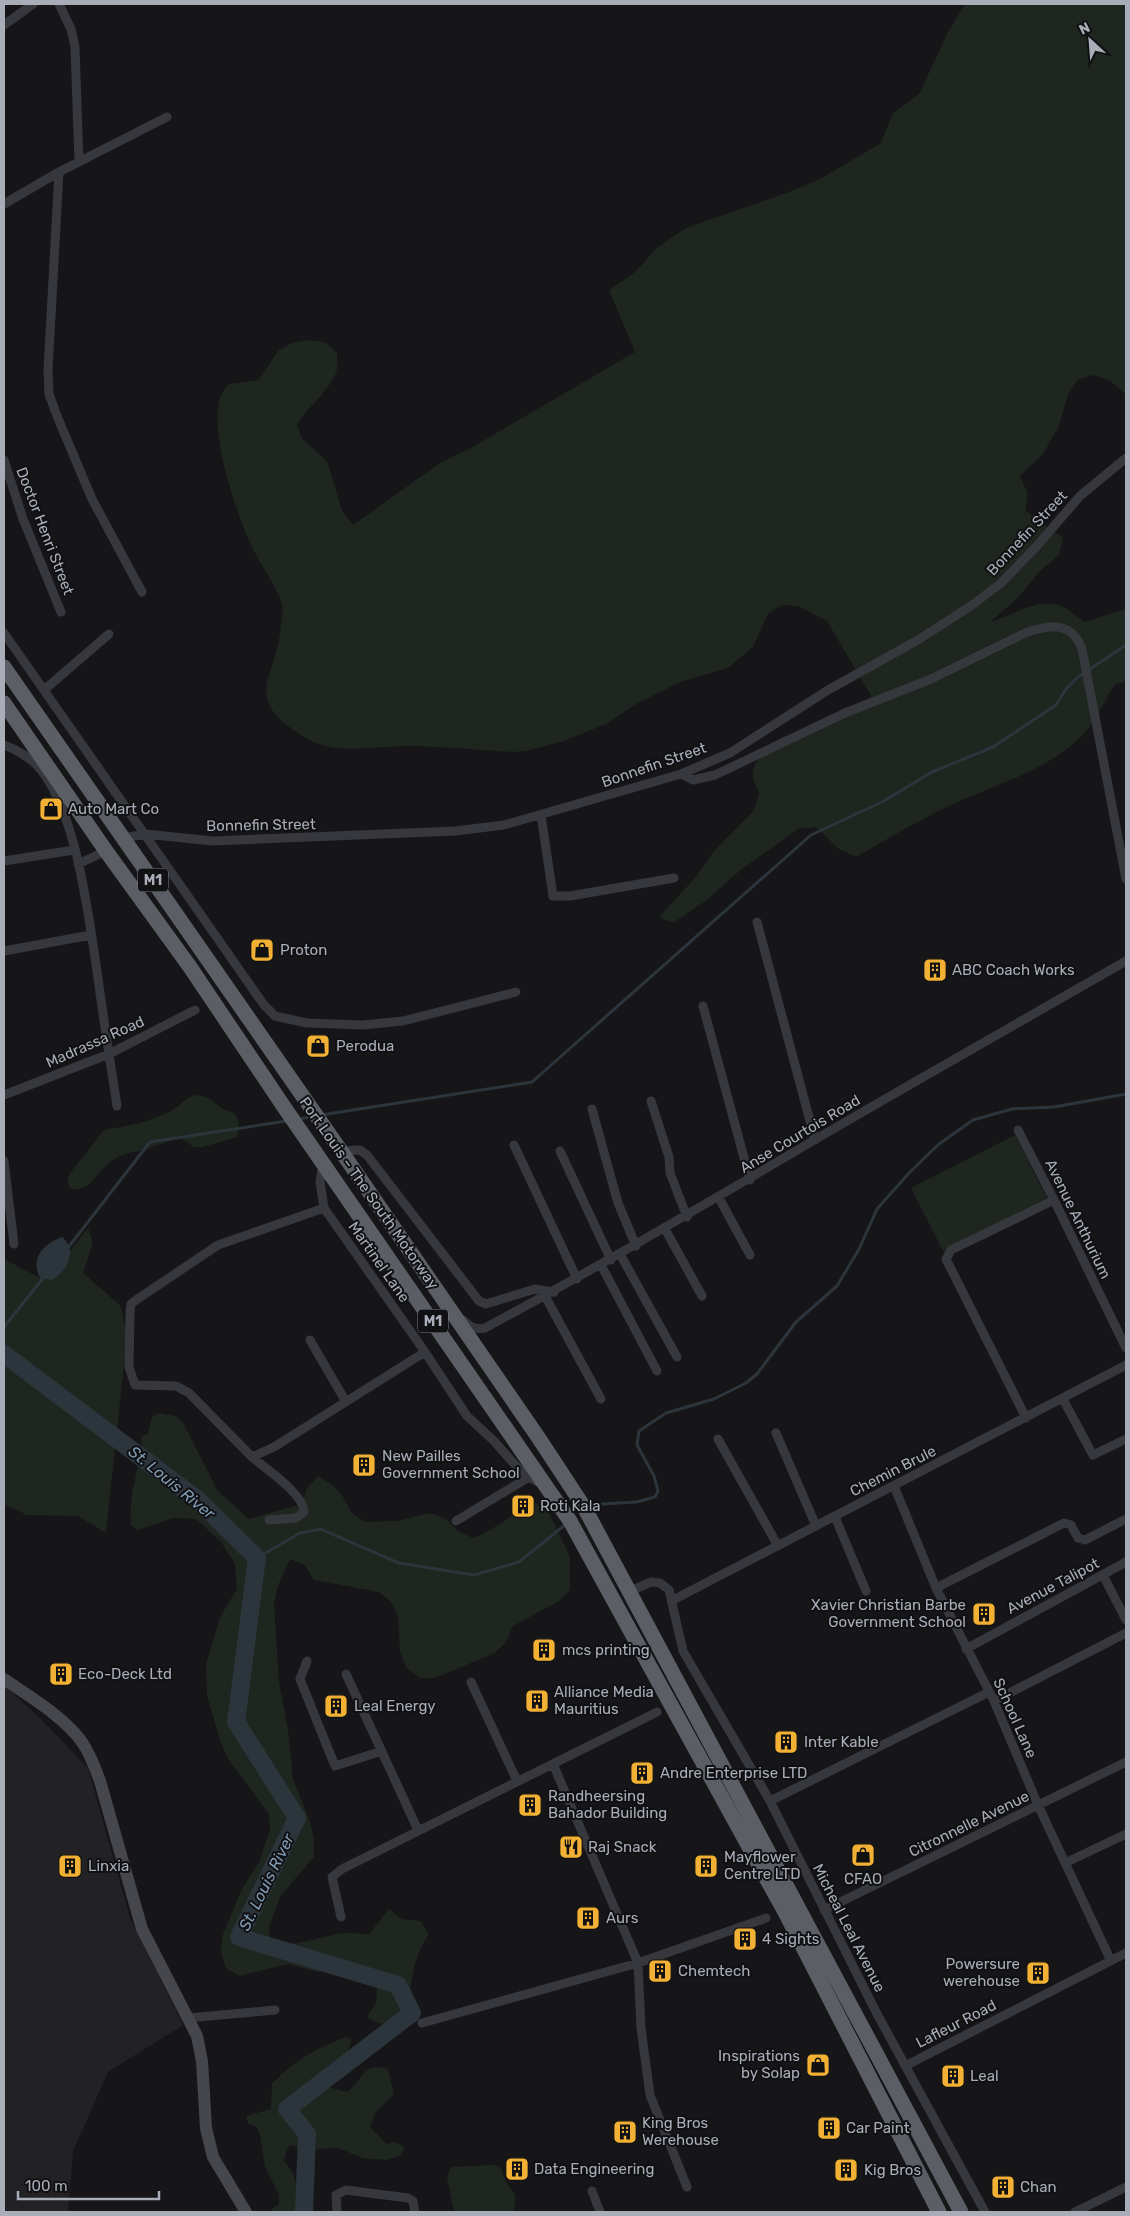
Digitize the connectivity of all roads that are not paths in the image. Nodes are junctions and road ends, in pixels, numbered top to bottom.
1 (33, 4) edge
2 (59, 4) edge
3 (4, 25) edge
4 (167, 117) dead end
5 (79, 162) junction
6 (59, 172) junction
7 (4, 204) edge
8 (1126, 458) edge
9 (4, 460) edge
10 (142, 592) dead end
11 (61, 612) dead end
12 (4, 633) edge
13 (109, 634) dead end
14 (4, 667) edge
15 (44, 690) junction
16 (4, 703) edge
17 (4, 745) edge
18 (681, 774) junction
19 (541, 815) junction
20 (145, 834) junction
21 (124, 838) junction
22 (74, 850) junction
23 (106, 851) junction
24 (4, 861) edge
25 (78, 864) junction
26 (674, 878) dead end
27 (1126, 879) edge
28 (758, 922) dead end
29 (91, 935) junction
30 (4, 952) edge
31 (1126, 961) edge
32 (516, 992) dead end
33 (702, 1006) dead end
34 (195, 1010) dead end
35 (109, 1054) junction
36 (4, 1095) edge
37 (651, 1101) dead end
38 (117, 1106) dead end
39 (592, 1109) dead end
40 (1018, 1130) dead end
41 (815, 1140) junction
42 (514, 1145) dead end
43 (560, 1150) dead end
44 (341, 1151) junction
45 (4, 1161) edge
46 (324, 1164) junction
47 (750, 1180) junction
48 (720, 1198) junction
49 (1054, 1200) junction
50 (324, 1208) junction
51 (687, 1217) junction
52 (665, 1229) junction
53 (14, 1244) dead end
54 (636, 1246) junction
55 (620, 1254) junction
56 (750, 1255) dead end
57 (611, 1260) junction
58 (601, 1265) junction
59 (577, 1279) junction
60 (554, 1292) junction
61 (440, 1295) junction
62 (545, 1296) junction
63 (702, 1296) dead end
64 (485, 1328) junction
65 (310, 1340) dead end
66 (1126, 1348) edge
67 (425, 1352) junction
68 (677, 1356) dead end
69 (485, 1360) junction
70 (1126, 1365) edge
71 (657, 1371) dead end
72 (601, 1399) dead end
73 (1063, 1399) junction
74 (346, 1402) junction
75 (1026, 1418) junction
76 (776, 1433) dead end
77 (718, 1439) dead end
78 (1126, 1439) edge
79 (252, 1457) junction
80 (529, 1477) junction
81 (548, 1486) junction
82 (894, 1486) junction
83 (835, 1517) junction
84 (1126, 1519) edge
85 (269, 1520) dead end
86 (456, 1521) dead end
87 (816, 1526) junction
88 (778, 1546) junction
89 (1126, 1562) edge
90 (1103, 1575) junction
91 (936, 1588) junction
92 (866, 1591) dead end
93 (628, 1592) junction
94 (673, 1600) junction
95 (1126, 1620) edge
96 (1126, 1632) edge
97 (966, 1649) junction
98 (307, 1661) dead end
99 (346, 1674) dead end
100 (4, 1678) edge
101 (471, 1682) dead end
102 (989, 1692) junction
103 (994, 1702) junction
104 (657, 1712) dead end
105 (382, 1752) junction
106 (1126, 1762) edge
107 (553, 1764) junction
108 (517, 1781) junction
109 (770, 1801) junction
110 (1038, 1805) junction
111 (418, 1830) junction
112 (1126, 1834) edge
113 (1065, 1863) junction
114 (824, 1910) junction
115 (340, 1917) dead end
116 (766, 1918) dead end
117 (1126, 1954) edge
118 (1111, 1961) junction
119 (638, 1963) junction
120 (275, 2010) dead end
121 (188, 2018) junction
122 (422, 2023) dead end
123 (905, 2066) junction
124 (687, 2187) dead end
125 (1126, 2187) edge
126 (592, 2191) dead end
127 (246, 2212) edge
128 (337, 2212) edge
129 (416, 2212) edge
130 (600, 2212) edge
131 (939, 2212) edge
132 (961, 2212) edge
133 (985, 2212) edge
134 (1075, 2212) edge

1 - 3 street
2 - 5 street
4 - 5 street
5 - 6 street
6 - 7 street
6 - 10 street
8 - 18 street, Bonnefin Street
9 - 11 street, Doctor Henri Street
12 - 15 street
13 - 15 street
14 - 21 highway, Port Louis – The South Motorway / M1
15 - 20 street
16 - 23 highway, Port Louis – The South Motorway / M1
17 - 22 street
18 - 19 street, Bonnefin Street
18 - 27 street
19 - 20 street, Bonnefin Street
19 - 26 street
20 - 21 street, Bonnefin Street
20 - 32 street
21 - 44 highway, Port Louis – The South Motorway / M1
22 - 24 street
22 - 25 street
23 - 25 street
23 - 46 highway, Port Louis – The South Motorway / M1
25 - 29 street
28 - 41 street
29 - 30 street
29 - 35 street
31 - 41 street, Anse Courtois Road
33 - 47 street
34 - 35 street, Madrassa Road
35 - 36 street, Madrassa Road
35 - 38 street
37 - 51 street
39 - 54 street
40 - 49 street, Avenue Anthurium
41 - 47 street, Anse Courtois Road
42 - 59 street
43 - 57 street
44 - 60 street
44 - 61 highway, Port Louis – The South Motorway / M1
45 - 53 street
46 - 50 street
46 - 81 highway, Port Louis – The South Motorway / M1
47 - 48 street, Anse Courtois Road
48 - 51 street, Anse Courtois Road
48 - 56 street
49 - 66 street, Avenue Anthurium
49 - 75 street
50 - 67 street, Martinel Lane
50 - 79 street
51 - 52 street, Anse Courtois Road
52 - 54 street, Anse Courtois Road
52 - 63 street
54 - 55 street, Anse Courtois Road
55 - 57 street, Anse Courtois Road
55 - 68 street
57 - 58 street, Anse Courtois Road
58 - 59 street, Anse Courtois Road
58 - 71 street
59 - 60 street, Anse Courtois Road
60 - 62 street, Anse Courtois Road
61 - 64 street
61 - 69 highway, Port Louis – The South Motorway / M1
62 - 64 street, Anse Courtois Road
62 - 72 street
64 - 69 street
65 - 74 street
67 - 74 street
67 - 80 street, Martinel Lane
69 - 93 highway, Port Louis – The South Motorway / M1
70 - 73 street, Chemin Brule
73 - 75 street, Chemin Brule
73 - 78 street
74 - 79 street
75 - 82 street, Chemin Brule
76 - 87 street
77 - 88 street
79 - 85 street
80 - 81 street, Martinel Lane
80 - 86 street
81 - 131 highway, Port Louis – The South Motorway / M1
82 - 83 street, Chemin Brule
82 - 91 street, School Lane
83 - 87 street, Chemin Brule
83 - 92 street
84 - 91 street
87 - 88 street, Chemin Brule
88 - 94 street, Chemin Brule
89 - 90 street, Avenue Talipot
90 - 95 street
90 - 97 street, Avenue Talipot
91 - 97 street, School Lane
93 - 94 street
93 - 132 highway, Port Louis – The South Motorway / M1
94 - 109 street, Micheal Leal Avenue
96 - 103 street
97 - 102 street, School Lane
98 - 105 street
99 - 105 street
100 - 121 main road
101 - 108 street
102 - 103 street, School Lane
102 - 109 street
103 - 110 street, School Lane
104 - 107 street
105 - 111 street
106 - 110 street, Citronnelle Avenue
107 - 108 street
107 - 119 street
108 - 111 street
109 - 114 street, Micheal Leal Avenue
110 - 113 street, School Lane
110 - 114 street, Citronnelle Avenue
111 - 115 street
112 - 113 street
113 - 118 street, School Lane
114 - 123 street, Micheal Leal Avenue
116 - 119 street
117 - 118 street, Lafleur Road
118 - 123 street, Lafleur Road
119 - 122 street
119 - 124 street
120 - 121 street
121 - 127 main road
123 - 133 street, Micheal Leal Avenue
125 - 134 street
126 - 130 street
128 - 129 street

